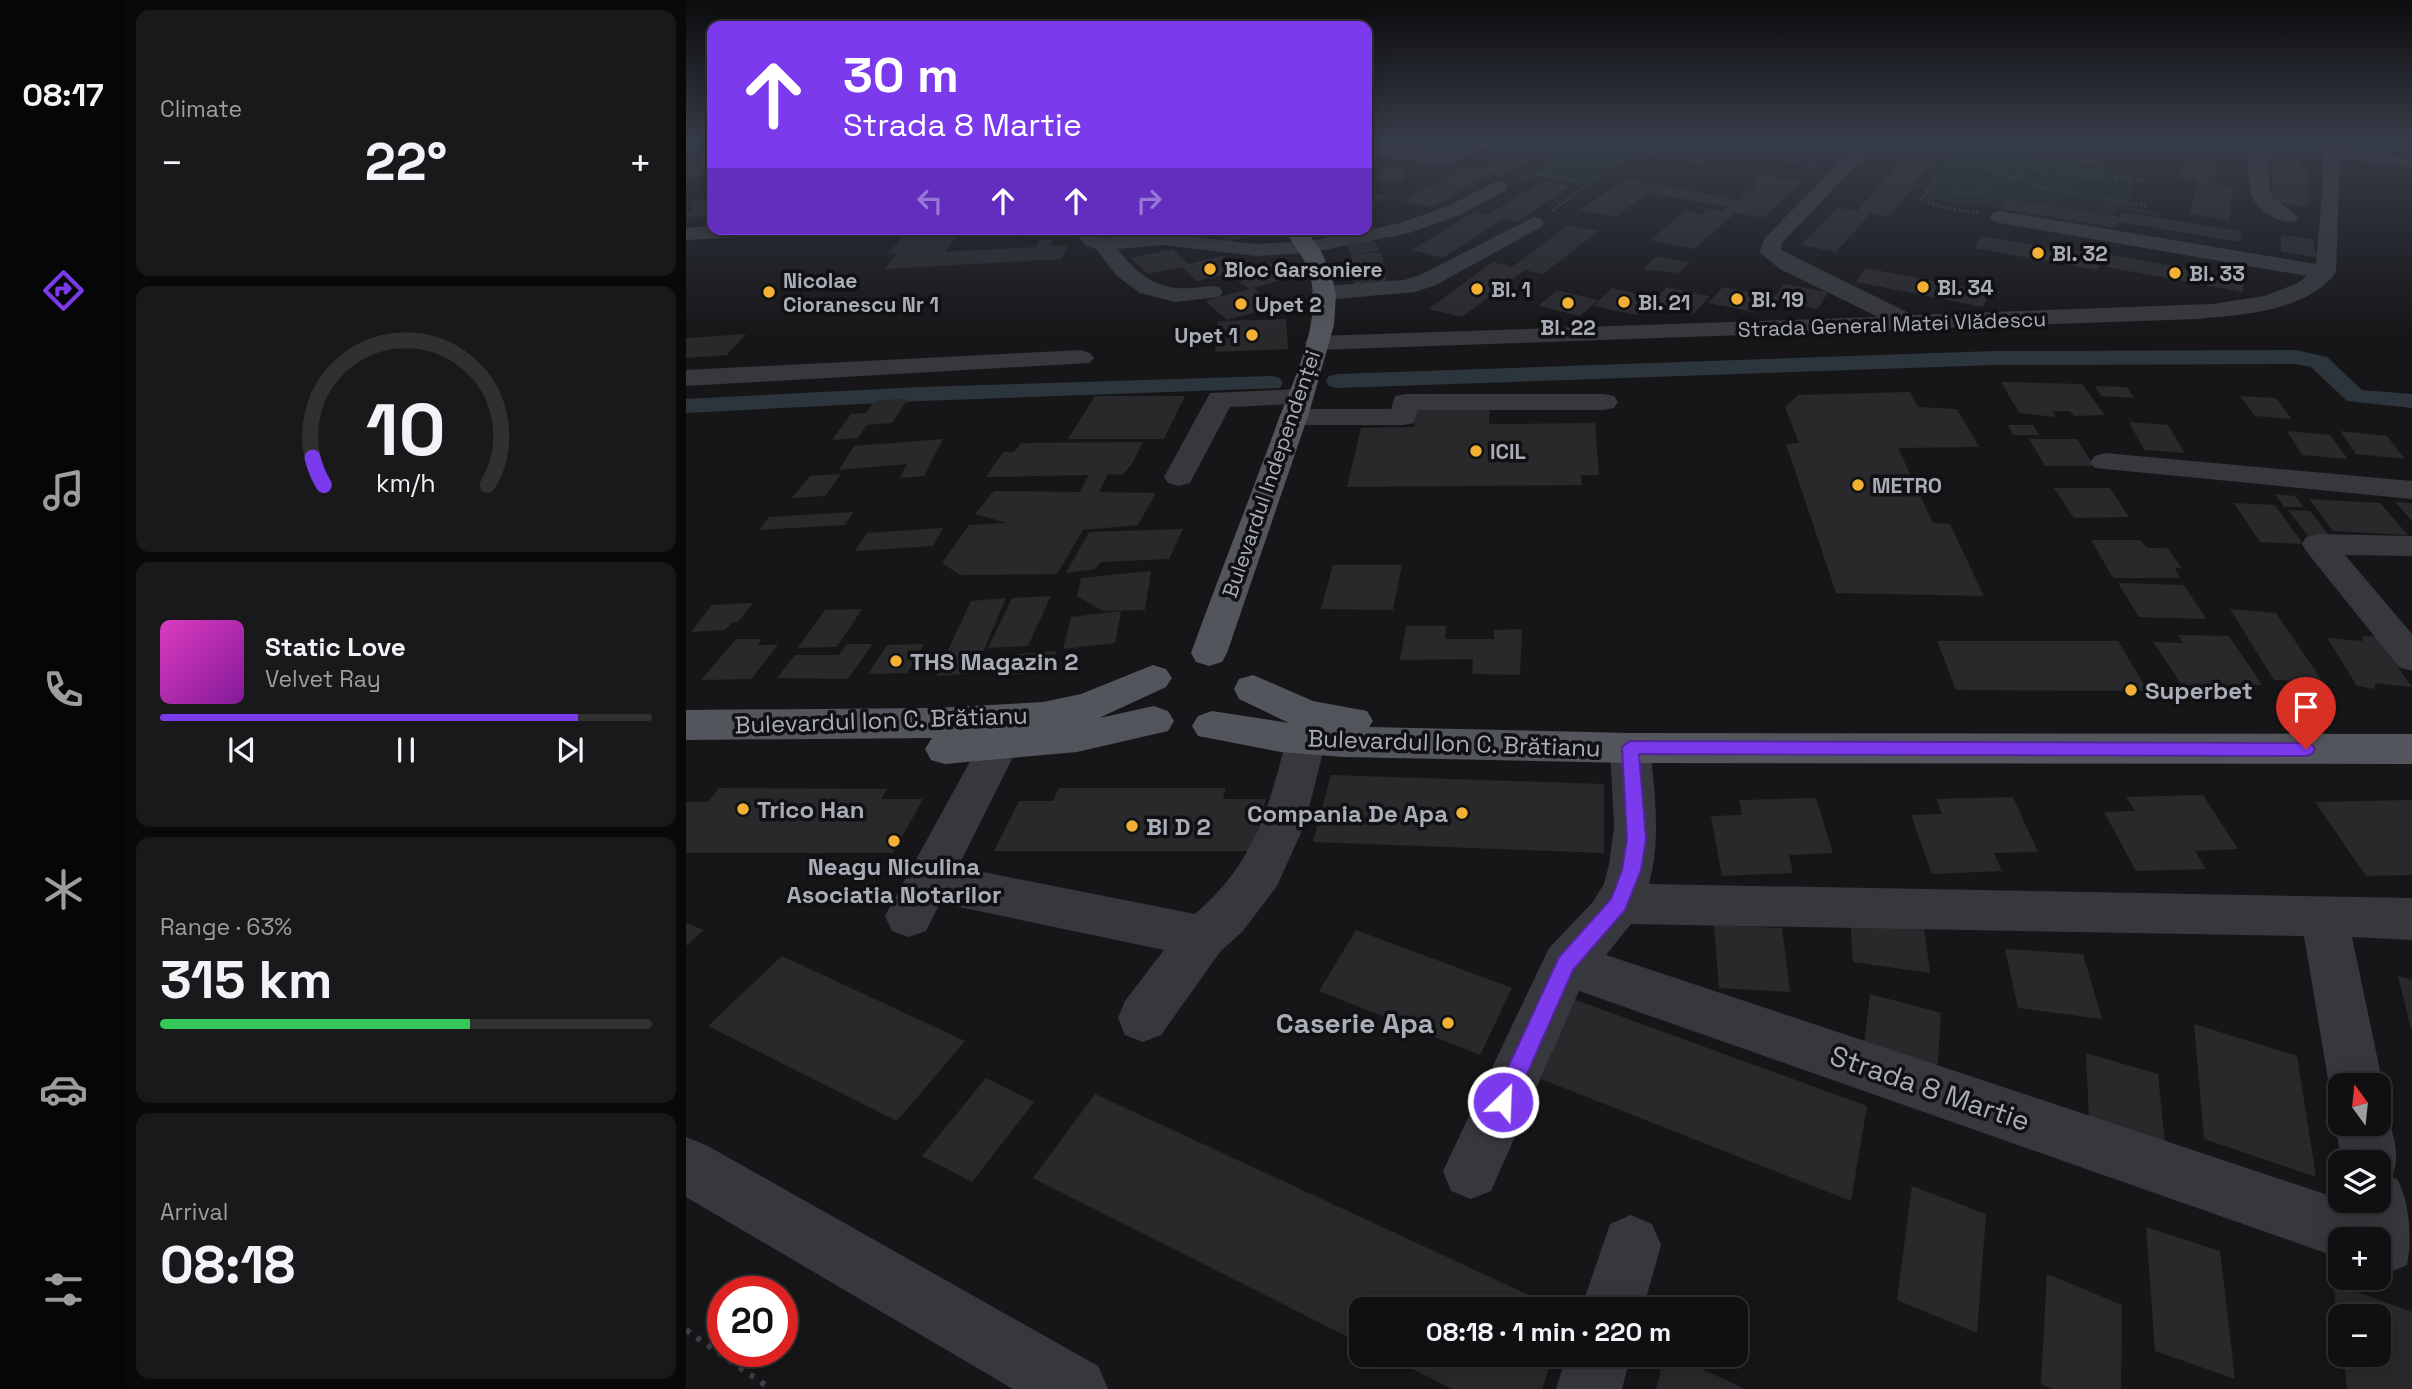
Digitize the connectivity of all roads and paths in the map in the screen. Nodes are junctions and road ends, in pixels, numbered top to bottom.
1 (1464, 205) edge
2 (1559, 205) edge
3 (1808, 205) edge
4 (1934, 205) edge
5 (2140, 205) edge
6 (2270, 205) edge
7 (2308, 205) edge
8 (2147, 206) dead end
9 (2000, 217) joint
10 (1534, 223) joint
11 (2298, 231) junction
12 (707, 232) edge
13 (686, 233) edge
14 (1087, 235) edge
15 (1298, 235) edge
16 (1371, 235) edge
17 (1372, 235) edge
18 (1102, 244) junction
19 (1309, 247) junction
20 (2325, 272) junction
21 (1211, 292) dead end
22 (1324, 293) junction
23 (1909, 323) junction
24 (1317, 342) junction
25 (1081, 358) dead end
26 (686, 378) edge
27 (1604, 402) dead end
28 (1297, 407) junction
29 (2105, 462) dead end
30 (1179, 477) dead end
31 (2412, 490) edge
32 (2412, 546) edge
33 (1209, 653) junction
34 (2412, 658) edge
35 (1153, 678) junction
36 (1253, 689) junction
37 (1154, 721) junction
38 (686, 725) edge
39 (2412, 725) edge
40 (1212, 726) junction
41 (1306, 740) junction
42 (998, 747) junction
43 (1630, 747) junction
44 (2412, 749) edge
45 (686, 750) edge
46 (1618, 904) junction
47 (2323, 916) junction
48 (2412, 919) edge
49 (1203, 937) junction
50 (1566, 964) junction
51 (1143, 1018) dead end
52 (2354, 1073) edge
53 (686, 1166) edge
54 (1471, 1171) dead end
55 (2358, 1227) edge
56 (1631, 1245) dead end
57 (1616, 1297) edge
58 (686, 1330) edge
59 (1595, 1367) edge
60 (771, 1389) edge
61 (1075, 1389) edge
62 (1589, 1389) edge

1 - 17 street
2 - 10 path
3 - 23 street
4 - 9 path
5 - 8 path
6 - 11 street
7 - 11 street
9 - 20 street
10 - 22 street
11 - 20 street
12 - 13 street
14 - 18 street
15 - 19 main road, Bulevardul Independenței
16 - 19 street
18 - 19 street
18 - 21 street
19 - 22 main road, Bulevardul Independenței
20 - 23 street, Strada General Matei Vlădescu
22 - 24 main road, Bulevardul Independenței
23 - 24 street, Strada General Matei Vlădescu
24 - 28 main road, Bulevardul Independenței
25 - 26 street
27 - 28 street
28 - 30 street
28 - 33 main road, Bulevardul Independenței
29 - 31 street
32 - 34 street
33 - 35 main road
33 - 36 main road
35 - 37 main road
35 - 38 main road, Bulevardul Ion C. Brătianu
36 - 39 main road, Bulevardul Ion C. Brătianu
36 - 40 main road
37 - 40 main road
37 - 42 main road, Bulevardul Ion C. Brătianu
40 - 41 main road, Bulevardul Ion C. Brătianu
41 - 43 main road, Bulevardul Ion C. Brătianu
41 - 49 street
42 - 45 main road, Bulevardul Ion C. Brătianu
42 - 49 street
43 - 44 main road, Bulevardul Ion C. Brătianu
43 - 46 street
46 - 47 street
46 - 50 street
47 - 48 street
47 - 52 street
49 - 51 street
50 - 54 street
50 - 55 street, Strada 8 Martie
53 - 61 street
56 - 57 street
58 - 60 path
59 - 62 street

